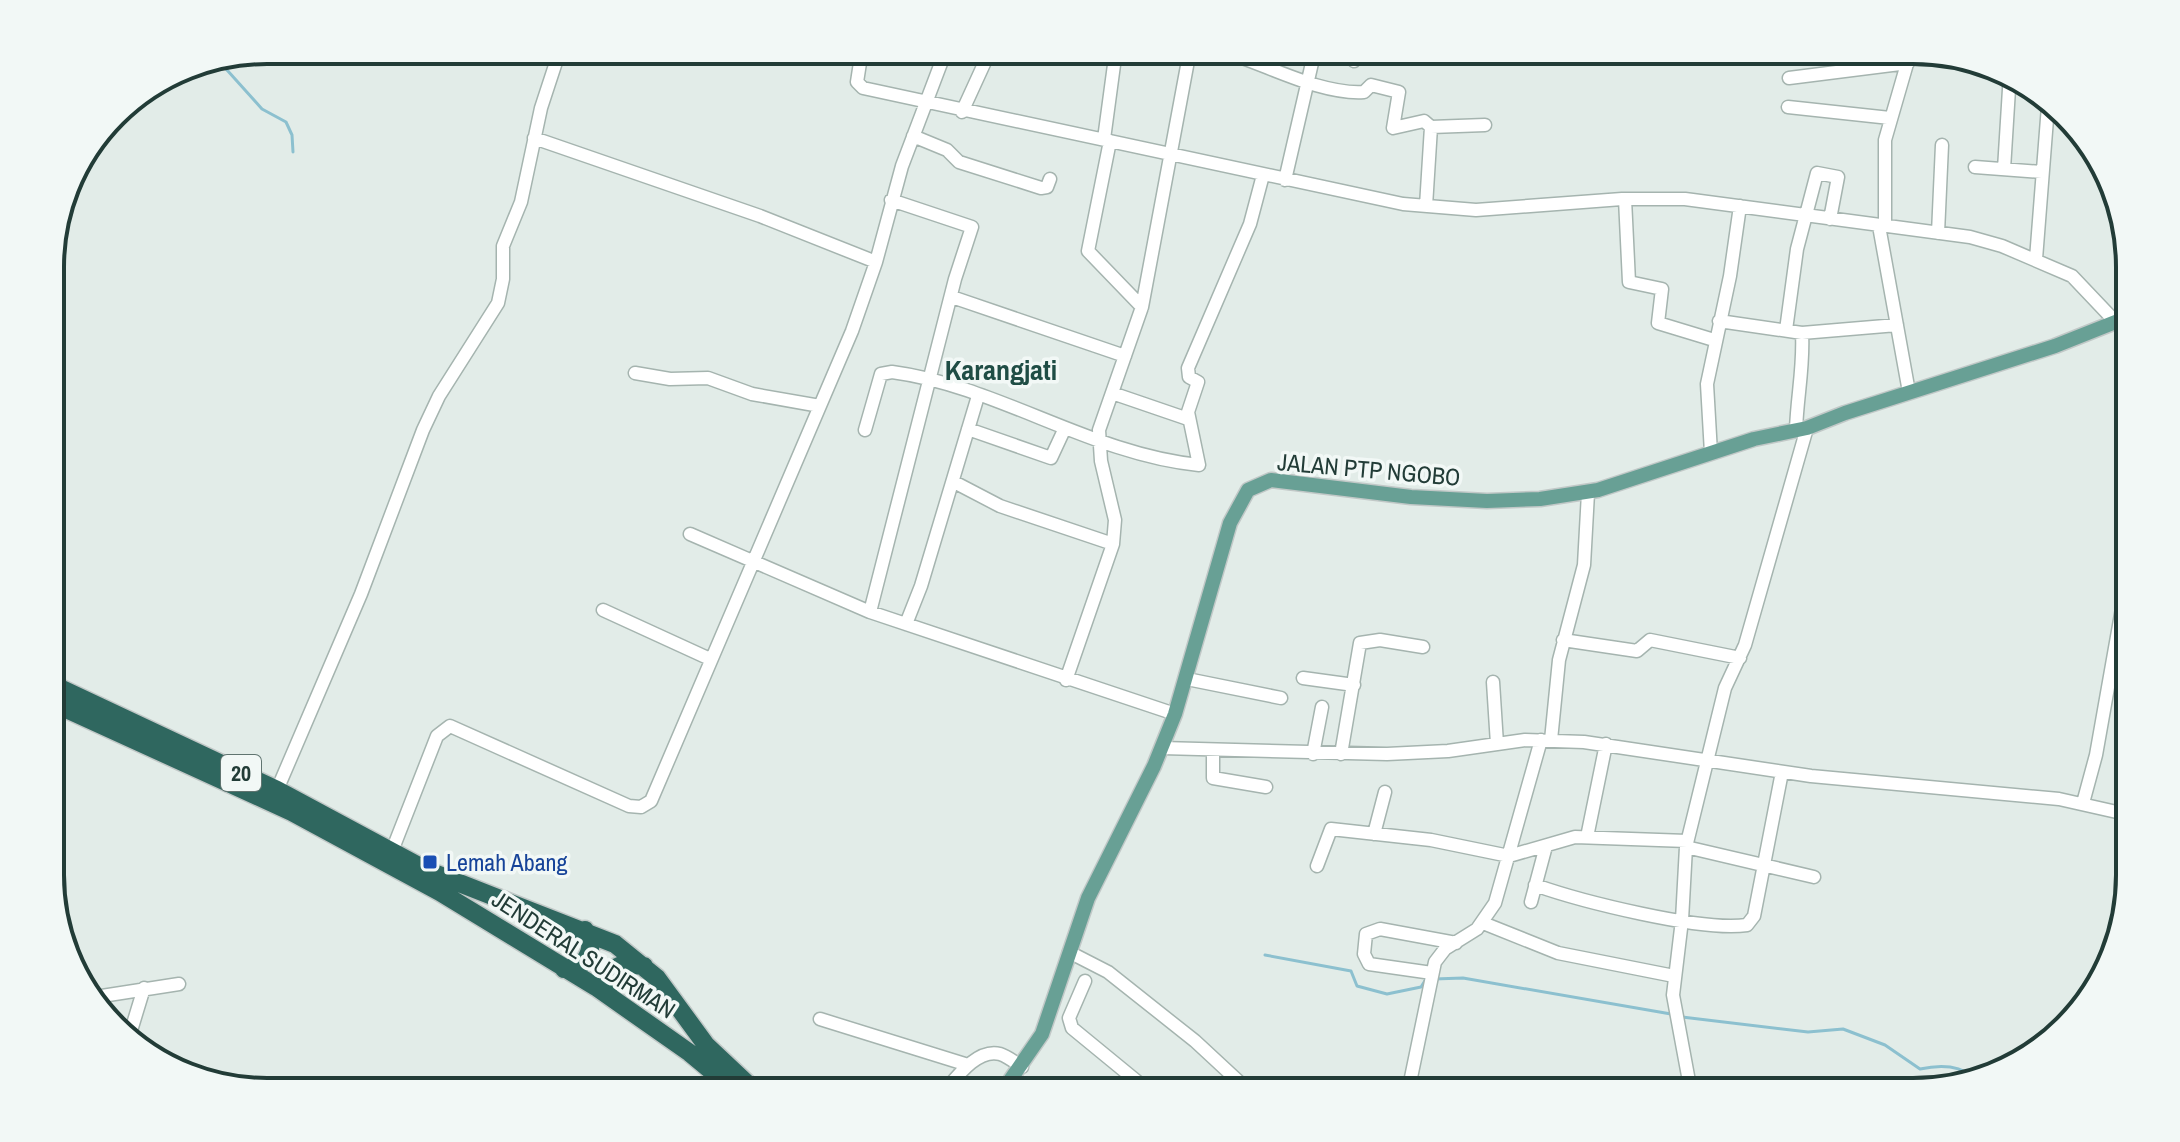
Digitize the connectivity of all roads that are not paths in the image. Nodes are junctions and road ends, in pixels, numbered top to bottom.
1 (556, 64) edge
2 (859, 64) edge
3 (941, 64) edge
4 (984, 64) edge
5 (1115, 64) edge
6 (1187, 64) edge
7 (1259, 64) edge
8 (1312, 64) edge
9 (1866, 64) edge
10 (1907, 64) edge
11 (1789, 78) dead end
12 (1309, 81) junction
13 (2009, 88) edge
14 (926, 104) junction
15 (1788, 107) dead end
16 (962, 112) junction
17 (1890, 118) junction
18 (2051, 118) edge
19 (1485, 125) dead end
20 (1431, 127) junction
21 (913, 136) junction
22 (534, 138) junction
23 (1107, 140) junction
24 (1942, 145) dead end
25 (1170, 152) junction
26 (1975, 167) dead end
27 (2004, 169) junction
28 (2042, 172) junction
29 (1263, 175) junction
30 (1050, 179) dead end
31 (1285, 180) junction
32 (1625, 199) junction
33 (891, 200) junction
34 (1426, 206) junction
35 (1740, 206) junction
36 (1804, 215) junction
37 (1830, 219) junction
38 (1882, 226) junction
39 (1938, 233) junction
40 (2036, 259) junction
41 (876, 262) junction
42 (1115, 283) junction
43 (1146, 288) junction
44 (952, 297) junction
45 (1142, 307) junction
46 (2116, 314) edge
47 (1719, 321) junction
48 (2116, 321) edge
49 (1897, 325) junction
50 (1786, 330) junction
51 (1802, 333) junction
52 (1714, 340) junction
53 (1125, 356) junction
54 (635, 373) dead end
55 (930, 382) junction
56 (1909, 392) junction
57 (1112, 393) junction
58 (978, 396) junction
59 (820, 406) junction
60 (1188, 419) junction
61 (968, 429) junction
62 (1801, 429) junction
63 (865, 430) dead end
64 (1064, 430) junction
65 (1098, 443) junction
66 (1711, 453) junction
67 (954, 482) junction
68 (1588, 493) junction
69 (690, 534) dead end
70 (1113, 544) junction
71 (754, 563) junction
72 (603, 610) dead end
73 (870, 612) junction
74 (906, 624) junction
75 (1563, 640) junction
76 (1423, 647) dead end
77 (2116, 656) edge
78 (1740, 658) junction
79 (710, 659) junction
80 (2111, 671) junction
81 (2116, 673) edge
82 (1303, 678) dead end
83 (1187, 679) junction
84 (1066, 680) junction
85 (1493, 682) dead end
86 (1354, 685) junction
87 (64, 690) edge
88 (1281, 698) dead end
89 (1322, 707) dead end
90 (64, 708) edge
91 (1175, 714) junction
92 (1546, 740) junction
93 (1497, 744) junction
94 (1606, 744) junction
95 (1162, 748) junction
96 (1213, 751) junction
97 (1313, 754) junction
98 (1341, 754) junction
99 (1706, 761) junction
100 (1782, 772) junction
101 (1266, 787) dead end
102 (277, 790) junction
103 (1385, 792) dead end
104 (2083, 803) junction
105 (2116, 811) edge
106 (1374, 834) junction
107 (1587, 837) junction
108 (1687, 844) junction
109 (1546, 846) junction
110 (392, 851) junction
111 (1509, 856) junction
112 (1317, 866) dead end
113 (1763, 866) junction
114 (1814, 877) dead end
115 (1535, 885) junction
116 (1531, 902) dead end
117 (1682, 920) junction
118 (1483, 923) junction
119 (585, 930) junction
120 (1456, 943) junction
121 (1069, 952) junction
122 (645, 966) junction
123 (564, 969) junction
124 (1432, 974) junction
125 (1674, 976) junction
126 (1085, 981) dead end
127 (179, 984) dead end
128 (144, 988) junction
129 (104, 995) edge
130 (609, 996) junction
131 (820, 1019) dead end
132 (132, 1027) edge
133 (968, 1065) junction
134 (1022, 1067) junction
135 (720, 1078) edge
136 (741, 1078) edge
137 (956, 1078) edge
138 (1013, 1078) edge
139 (1133, 1078) edge
140 (1235, 1078) edge
141 (1411, 1078) edge
142 (1688, 1078) edge

1 - 22 street
2 - 14 street
3 - 14 street
4 - 16 street
5 - 23 street
6 - 25 street
7 - 12 street
8 - 12 street
9 - 11 street
10 - 17 street
12 - 20 street
12 - 31 street
13 - 27 street
14 - 16 street
14 - 21 street
15 - 17 street
16 - 23 street
17 - 38 street
18 - 28 street
19 - 20 street
20 - 34 street
21 - 30 street
21 - 33 street
22 - 41 street
22 - 102 street
23 - 25 street
23 - 42 street
24 - 39 street
25 - 29 street
25 - 43 street
26 - 27 street
27 - 28 street
28 - 40 street
29 - 31 street
29 - 60 street
31 - 34 street
32 - 34 street
32 - 35 street
32 - 52 street
33 - 41 street
33 - 44 street
35 - 36 street
35 - 47 street
36 - 37 street
36 - 37 street
36 - 50 street
37 - 38 street
38 - 39 street
38 - 49 street
39 - 40 street
40 - 46 street
41 - 59 street
42 - 43 street
42 - 45 street
43 - 45 street
44 - 53 street
44 - 55 street
45 - 53 street
47 - 50 street
47 - 52 street
48 - 56 main road, JALAN PTP NGOBO
49 - 51 street
49 - 56 street
50 - 51 street
51 - 62 street
52 - 66 street
53 - 57 street
54 - 59 street
55 - 58 street
55 - 63 street
55 - 73 street
56 - 62 main road, JALAN PTP NGOBO
57 - 60 street
57 - 65 street
58 - 61 street
58 - 64 street
59 - 71 street
60 - 65 street
61 - 64 street
61 - 67 street
62 - 66 main road, JALAN PTP NGOBO
62 - 78 street
64 - 65 street
65 - 70 street
66 - 68 main road, JALAN PTP NGOBO
67 - 70 street
67 - 74 street
68 - 75 street
68 - 83 main road, JALAN PTP NGOBO
69 - 71 street
70 - 84 street
71 - 73 street
71 - 79 street
72 - 79 street
73 - 74 street
74 - 84 street
75 - 78 street
75 - 92 street
76 - 86 street
77 - 80 street
78 - 99 street
79 - 110 street
80 - 81 street
80 - 104 street
82 - 86 street
83 - 88 street
83 - 91 main road, JALAN PTP NGOBO
84 - 91 street
85 - 93 street
86 - 98 street
87 - 102 highway, JENDERAL SUDIRMAN / 20
89 - 97 street
90 - 123 highway, JENDERAL SUDIRMAN / 20
91 - 95 main road, JALAN PTP NGOBO
92 - 93 street
92 - 94 street
92 - 111 street
93 - 98 street
94 - 99 street
94 - 107 street
95 - 96 street
95 - 121 main road, JALAN PTP NGOBO
96 - 97 street
96 - 101 street
97 - 98 street
99 - 100 street
99 - 108 street
100 - 104 street
100 - 113 street
102 - 110 highway, JENDERAL SUDIRMAN / 20
103 - 106 street
104 - 105 street
106 - 111 street
106 - 112 street
107 - 108 street
107 - 109 street
108 - 113 street
108 - 117 street
109 - 111 street
109 - 115 street
110 - 119 highway, JENDERAL SUDIRMAN / 20
111 - 118 street
113 - 114 street
113 - 117 street
115 - 116 street
115 - 117 street
117 - 125 street
118 - 120 street
118 - 125 street
119 - 122 highway, JENDERAL SUDIRMAN / 20
119 - 123 highway
120 - 124 street
120 - 124 street
121 - 134 main road, JALAN PTP NGOBO
121 - 140 street
122 - 130 highway
122 - 136 highway, JENDERAL SUDIRMAN / 20
123 - 130 highway, JENDERAL SUDIRMAN / 20
124 - 141 street
125 - 142 street
126 - 139 street
127 - 128 street
128 - 129 street
128 - 132 street
130 - 135 highway, JENDERAL SUDIRMAN / 20
131 - 133 street
133 - 134 street
133 - 137 street
134 - 138 main road, JALAN PTP NGOBO

